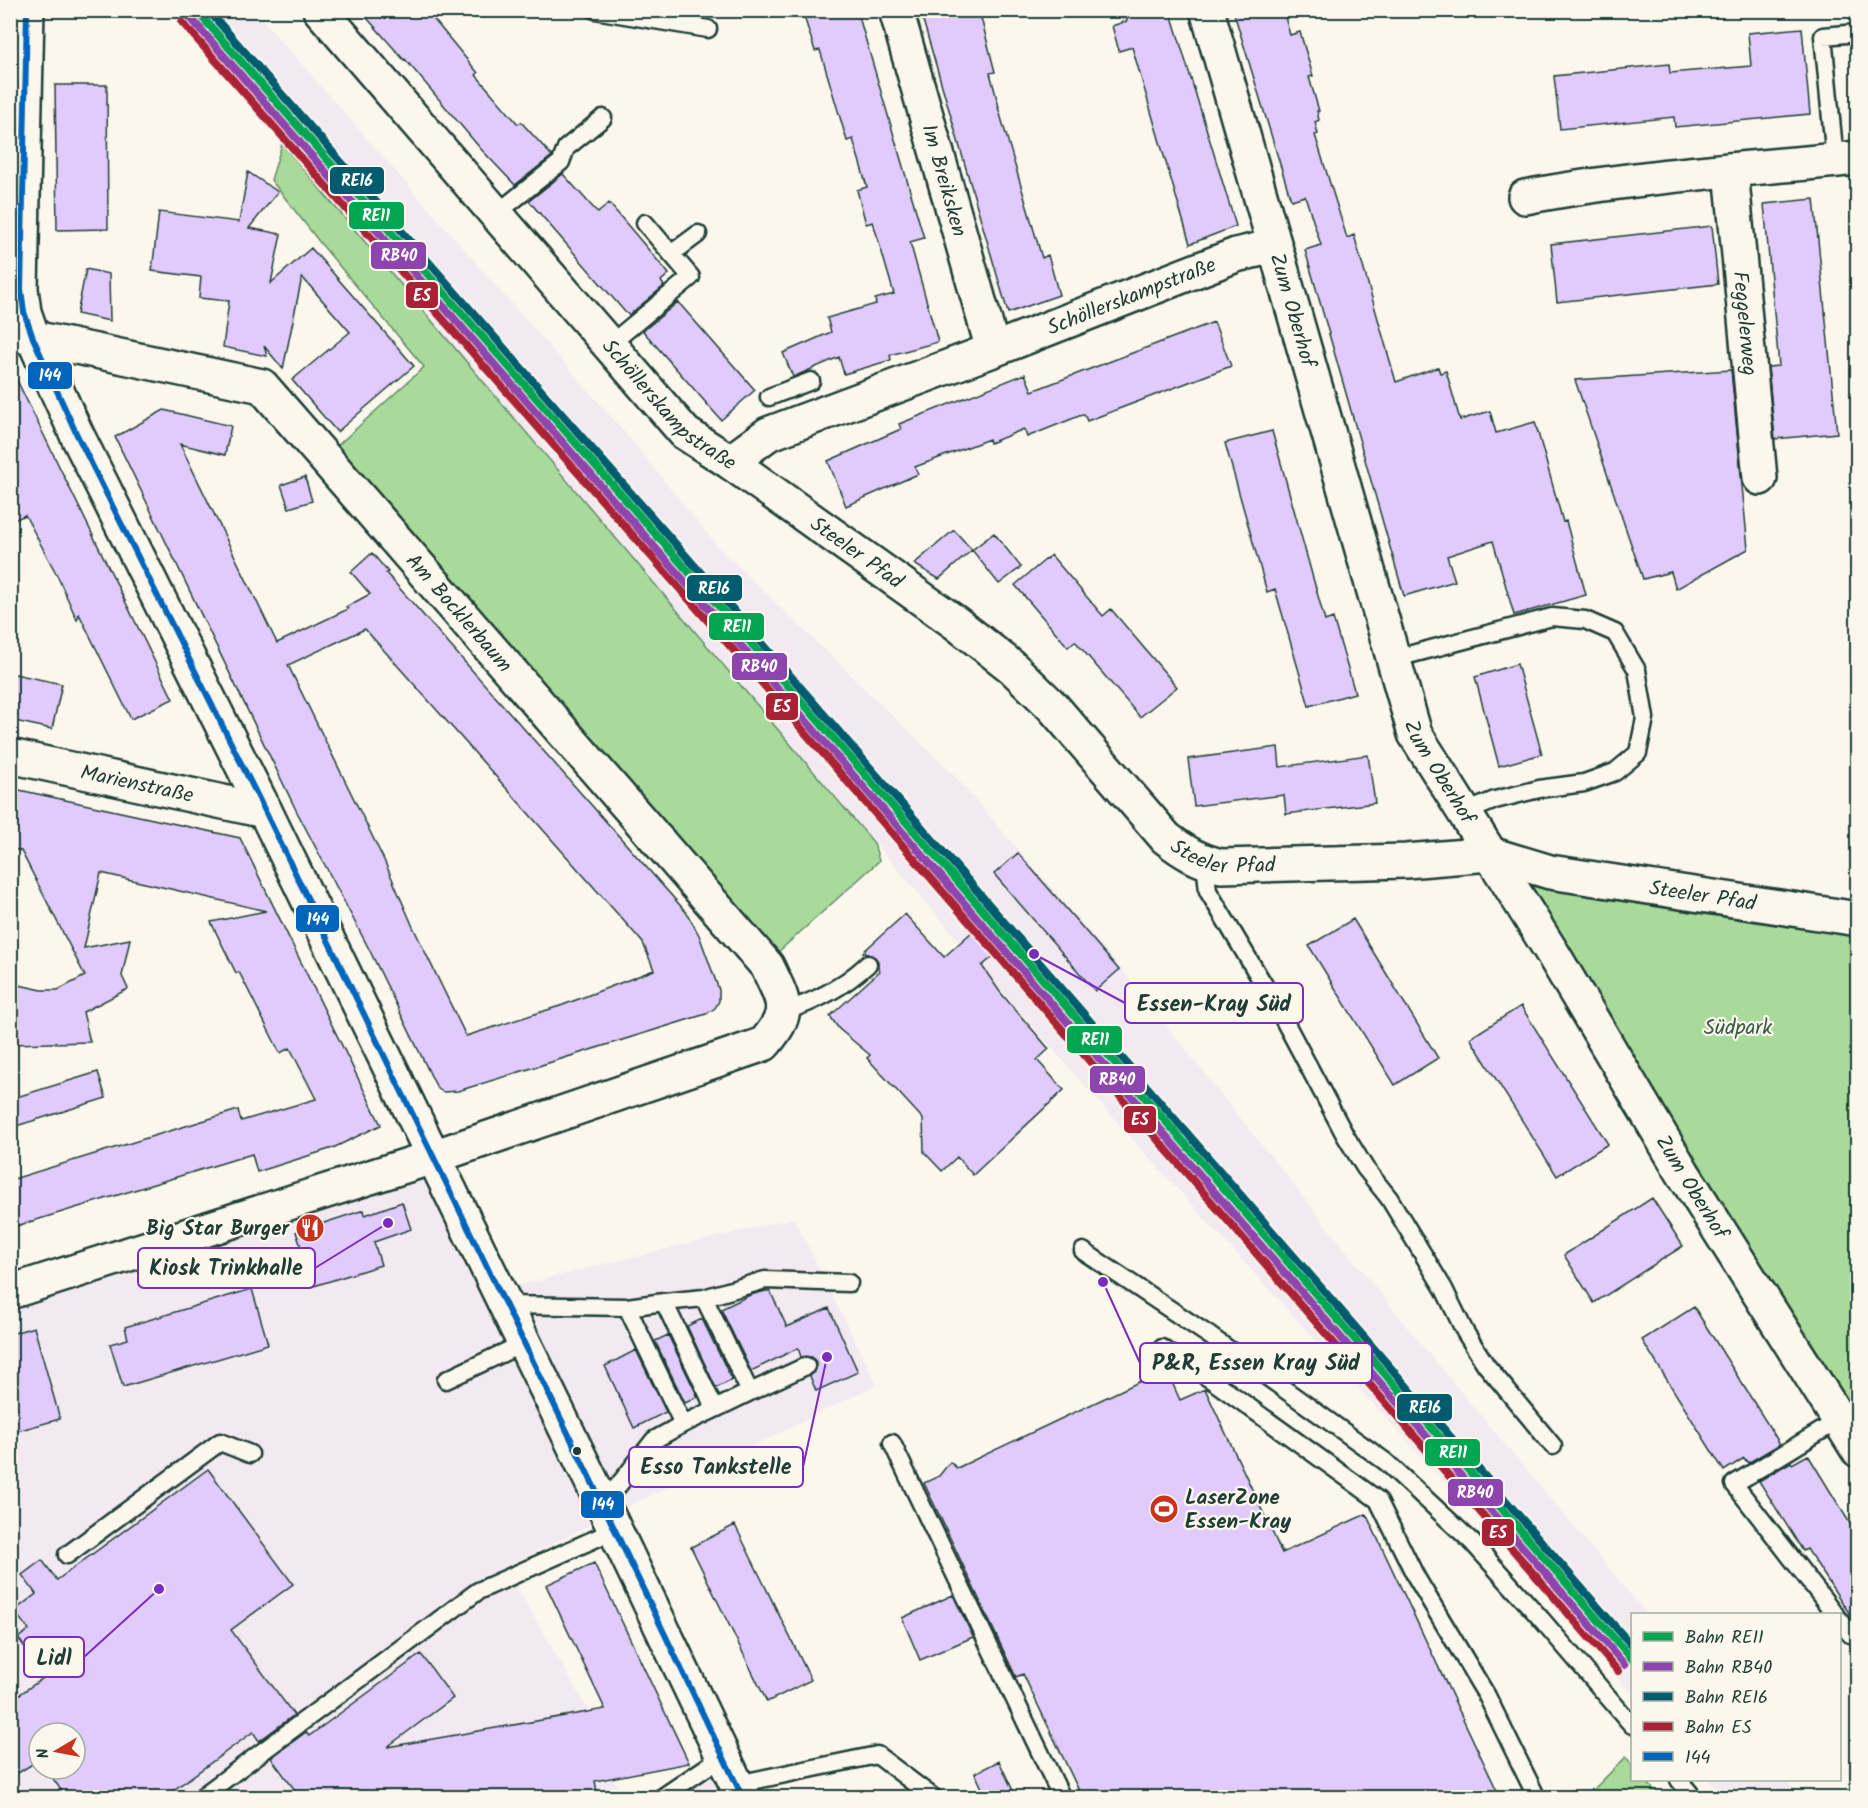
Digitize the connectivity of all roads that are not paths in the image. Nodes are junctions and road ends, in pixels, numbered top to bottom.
1 (27, 10) edge
2 (320, 10) edge
3 (595, 10) edge
4 (896, 10) edge
5 (1207, 10) edge
6 (708, 29) dead end
7 (1857, 33) edge
8 (603, 118) dead end
9 (1846, 159) edge
10 (1731, 170) junction
11 (1525, 197) dead end
12 (496, 214) junction
13 (645, 223) dead end
14 (698, 234) dead end
15 (1274, 246) junction
16 (671, 254) junction
17 (22, 335) edge
18 (609, 345) junction
19 (993, 350) junction
20 (816, 392) junction
21 (770, 397) dead end
22 (730, 462) junction
23 (1760, 478) dead end
24 (1393, 659) junction
25 (10, 756) edge
26 (265, 811) junction
27 (1464, 813) junction
28 (1490, 854) junction
29 (1205, 862) junction
30 (1857, 919) edge
31 (868, 964) dead end
32 (784, 1011) junction
33 (433, 1157) junction
34 (1083, 1251) dead end
35 (849, 1283) dead end
36 (10, 1292) edge
37 (704, 1298) junction
38 (664, 1302) junction
39 (505, 1305) junction
40 (627, 1306) junction
41 (524, 1343) junction
42 (1162, 1348) dead end
43 (806, 1366) dead end
44 (446, 1380) dead end
45 (750, 1392) junction
46 (715, 1408) junction
47 (1839, 1420) junction
48 (683, 1424) junction
49 (892, 1443) dead end
50 (1553, 1446) dead end
51 (1857, 1450) edge
52 (250, 1454) dead end
53 (609, 1517) junction
54 (67, 1555) dead end
55 (1834, 1613) edge
56 (1841, 1623) edge
57 (1850, 1634) dead end
58 (1631, 1724) edge
59 (734, 1779) edge
60 (1681, 1781) edge
61 (200, 1797) edge
62 (661, 1797) edge
63 (934, 1797) edge
64 (1062, 1797) edge
65 (1537, 1797) edge
66 (1694, 1797) edge

1 - 17 street
2 - 12 street, Schöllerskampstraße
3 - 6 lane
4 - 19 street, Im Breiksken
5 - 15 street, Zum Oberhof
7 - 9 lane
8 - 12 lane
9 - 10 street
10 - 11 street
10 - 23 street, Feggelerweg
12 - 18 street, Schöllerskampstraße
13 - 16 lane
14 - 16 lane
15 - 19 street, Schöllerskampstraße
15 - 24 street, Zum Oberhof
16 - 18 lane
17 - 26 street
17 - 32 street, Am Bocklerbaum
18 - 22 street, Schöllerskampstraße
19 - 20 street, Schöllerskampstraße
20 - 21 lane
20 - 22 street, Schöllerskampstraße
22 - 29 street, Steeler Pfad
24 - 27 street, Zum Oberhof
24 - 27 lane
25 - 26 street, Marienstraße
26 - 33 street
27 - 28 street, Zum Oberhof
28 - 29 street, Steeler Pfad
28 - 30 street, Steeler Pfad
28 - 47 street, Zum Oberhof
29 - 50 lane
31 - 32 lane
32 - 33 street
33 - 36 street
33 - 39 street
34 - 58 lane
35 - 37 lane
37 - 38 lane
37 - 45 lane
38 - 40 lane
38 - 46 lane
39 - 40 lane
39 - 41 street
40 - 48 lane
41 - 44 lane
41 - 53 street
42 - 65 lane
43 - 45 lane
45 - 46 lane
46 - 48 lane
47 - 51 street, Zum Oberhof
47 - 55 lane
48 - 53 lane
49 - 64 lane
52 - 54 lane
53 - 59 street
53 - 61 lane
56 - 57 lane
59 - 62 lane
59 - 63 lane
60 - 66 lane

